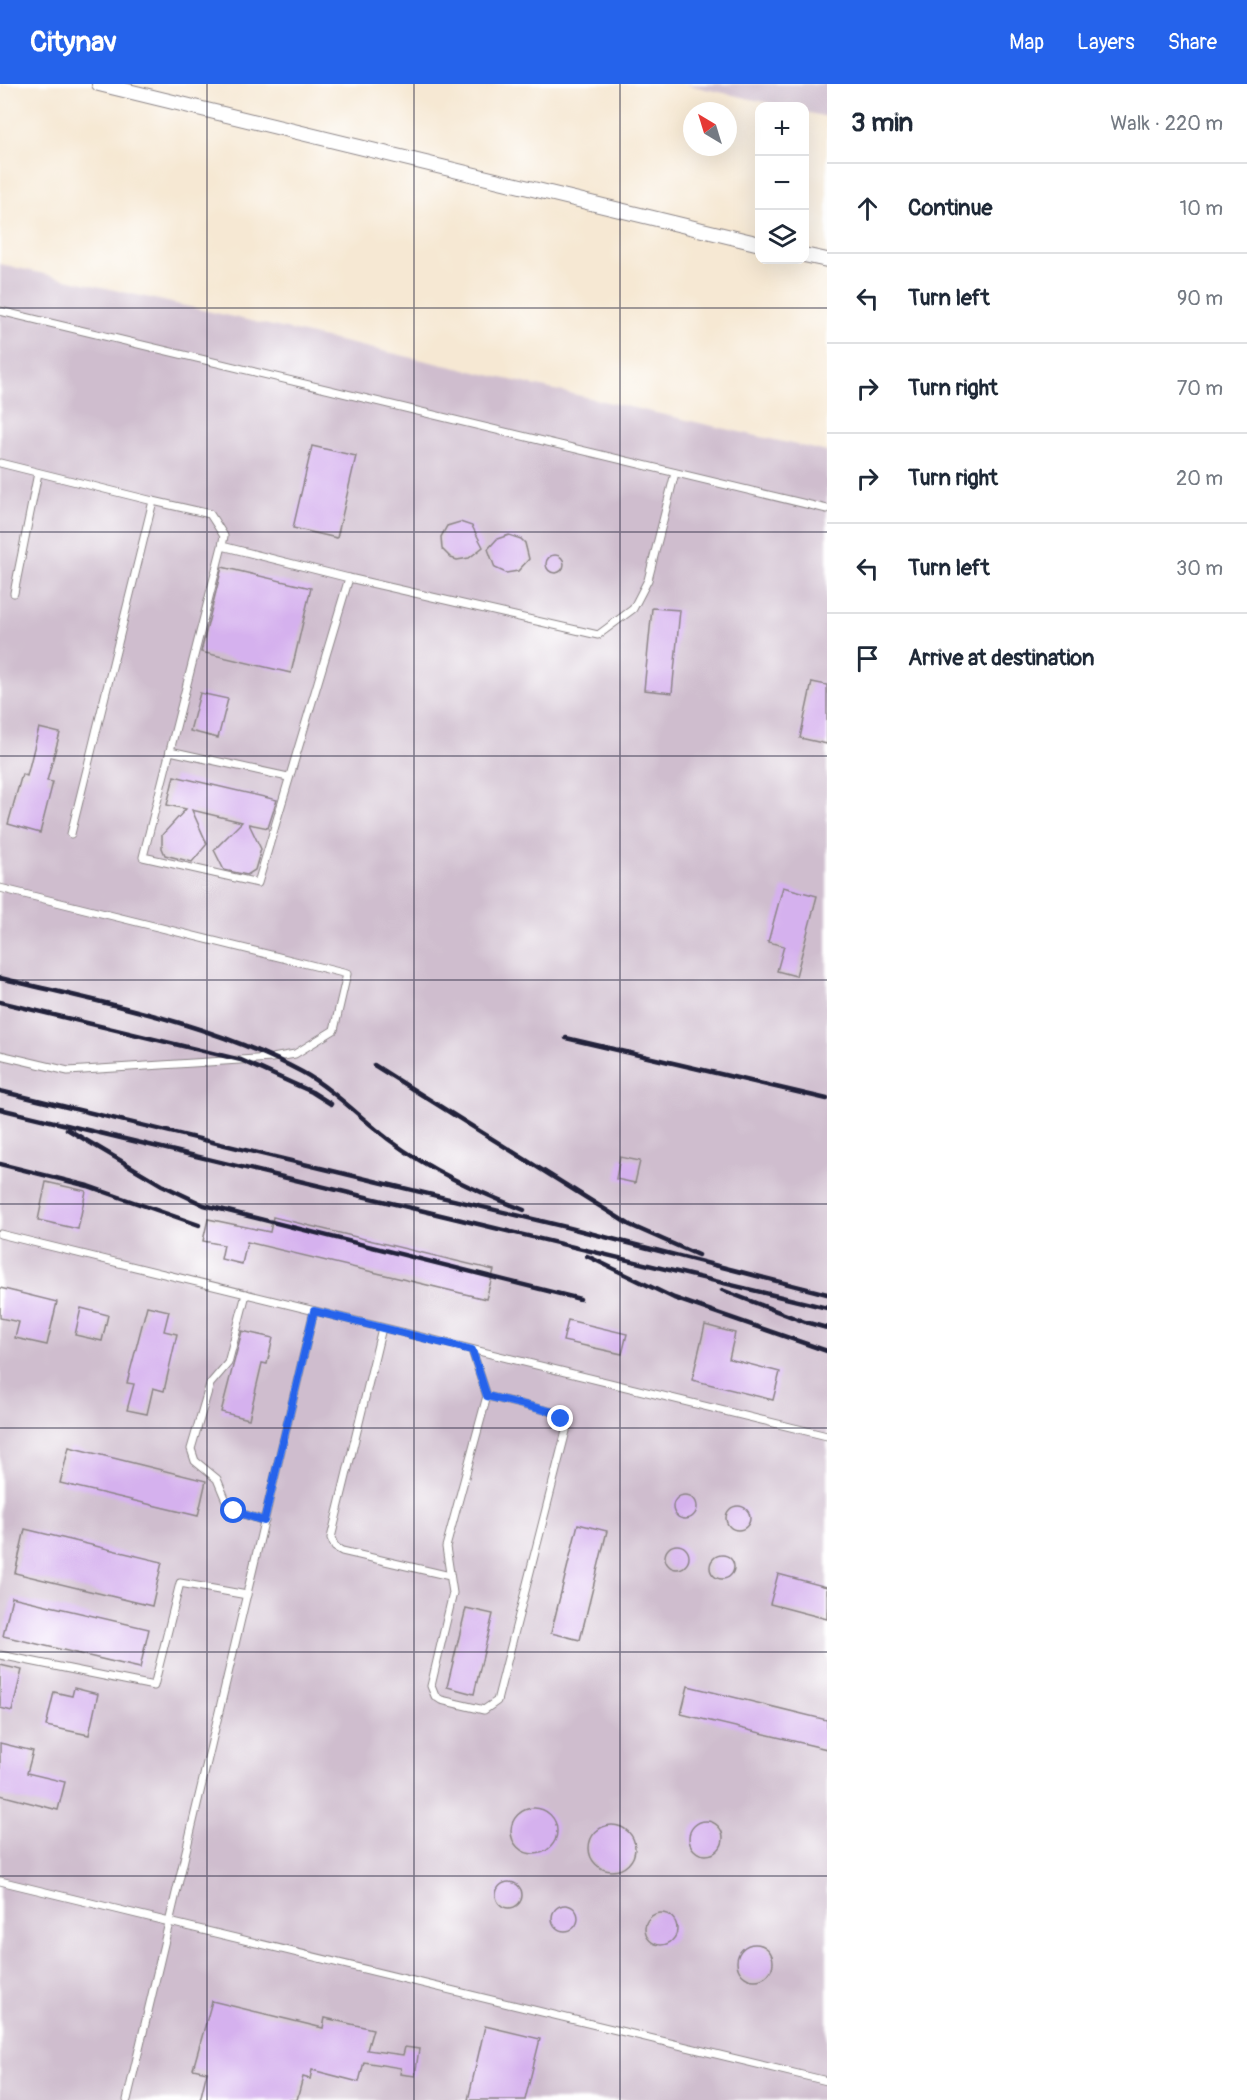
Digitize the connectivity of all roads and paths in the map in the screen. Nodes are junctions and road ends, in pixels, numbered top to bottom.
1 (99, 84) edge
2 (755, 243) edge
3 (809, 256) edge
4 (827, 260) edge
5 (0, 311) edge
6 (0, 463) edge
7 (675, 472) junction
8 (38, 473) junction
9 (153, 501) junction
10 (827, 509) edge
11 (222, 546) junction
12 (349, 578) junction
13 (14, 593) dead end
14 (170, 751) junction
15 (288, 777) junction
16 (71, 834) dead end
17 (0, 888) edge
18 (0, 1055) edge
19 (0, 1234) edge
20 (246, 1294) junction
21 (314, 1311) junction
22 (382, 1328) junction
23 (472, 1350) junction
24 (487, 1396) junction
25 (827, 1436) edge
26 (264, 1521) junction
27 (450, 1576) junction
28 (247, 1595) junction
29 (0, 1654) edge
30 (0, 1881) edge
31 (170, 1922) junction
32 (827, 2081) edge
33 (127, 2100) edge

1 - 2 street
3 - 4 street
5 - 7 lane
6 - 8 lane
7 - 10 lane
7 - 12 lane
8 - 9 lane
8 - 13 lane
9 - 11 lane
9 - 16 lane
11 - 12 lane
11 - 14 lane
12 - 15 lane
14 - 15 lane
14 - 15 lane
17 - 18 lane
19 - 20 lane
20 - 21 lane
20 - 26 lane
21 - 22 lane
21 - 26 lane
22 - 23 lane
22 - 27 lane
23 - 24 lane
23 - 25 lane
24 - 27 lane
24 - 27 lane
26 - 28 lane
28 - 29 lane
28 - 31 lane
30 - 31 lane
31 - 32 lane
31 - 33 lane

